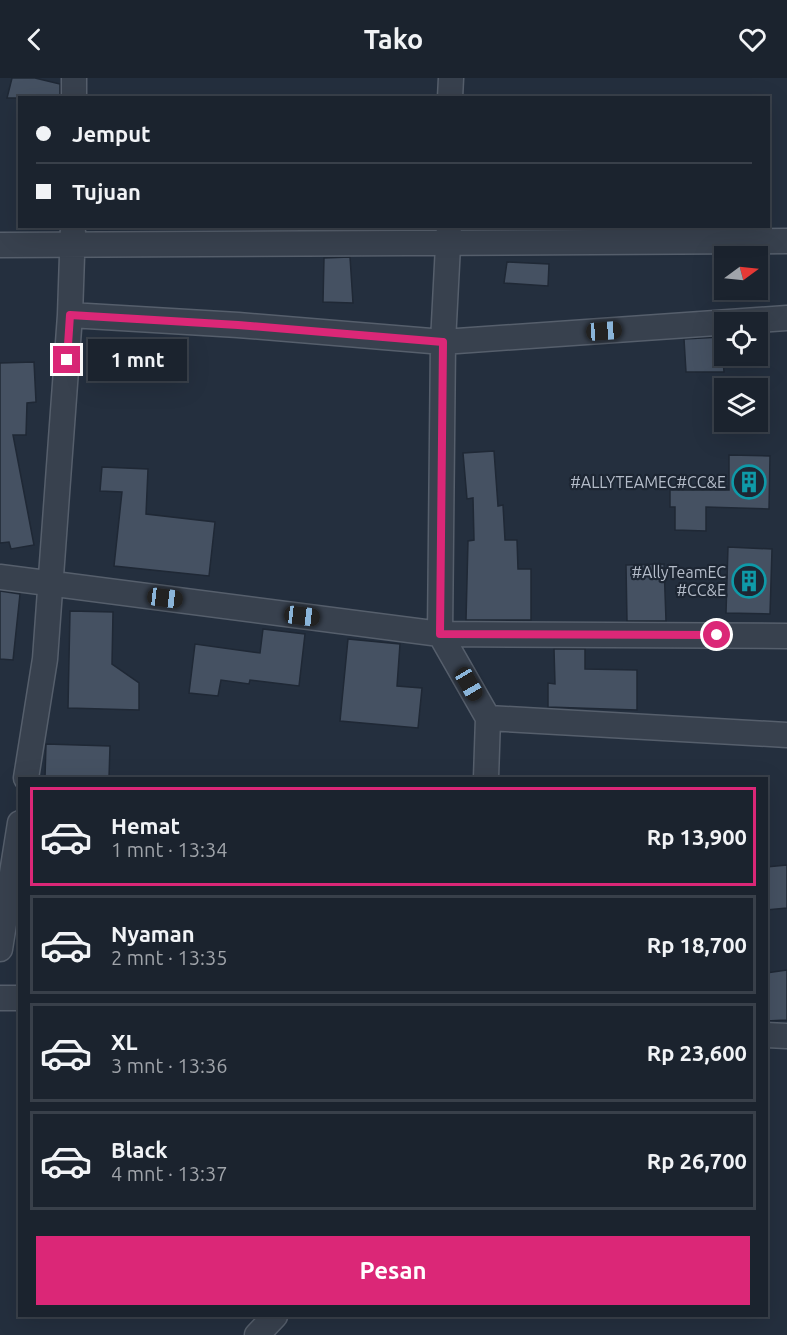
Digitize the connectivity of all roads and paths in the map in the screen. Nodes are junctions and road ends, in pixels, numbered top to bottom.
1 (74, 78) edge
2 (451, 78) edge
3 (74, 96) edge
4 (450, 96) edge
5 (449, 235) edge
6 (73, 236) edge
7 (787, 241) edge
8 (0, 245) edge
9 (70, 315) junction
10 (787, 318) edge
11 (443, 342) junction
12 (0, 577) edge
13 (50, 584) junction
14 (440, 634) junction
15 (787, 636) edge
16 (488, 718) junction
17 (787, 735) edge
18 (26, 777) edge
19 (486, 777) edge
20 (18, 836) edge
21 (0, 949) edge
22 (0, 998) edge
23 (18, 998) edge
24 (768, 1035) edge
25 (787, 1036) edge
26 (274, 1317) edge
27 (256, 1335) edge

1 - 3 street
2 - 4 street
5 - 6 street
5 - 7 street
5 - 11 street
6 - 8 street
6 - 9 street
9 - 11 street
9 - 13 street
10 - 11 street
11 - 14 street
12 - 13 street
13 - 14 street
13 - 18 street
14 - 15 street
14 - 16 street
16 - 17 street
16 - 19 street
20 - 21 street
22 - 23 street
24 - 25 street
26 - 27 street

